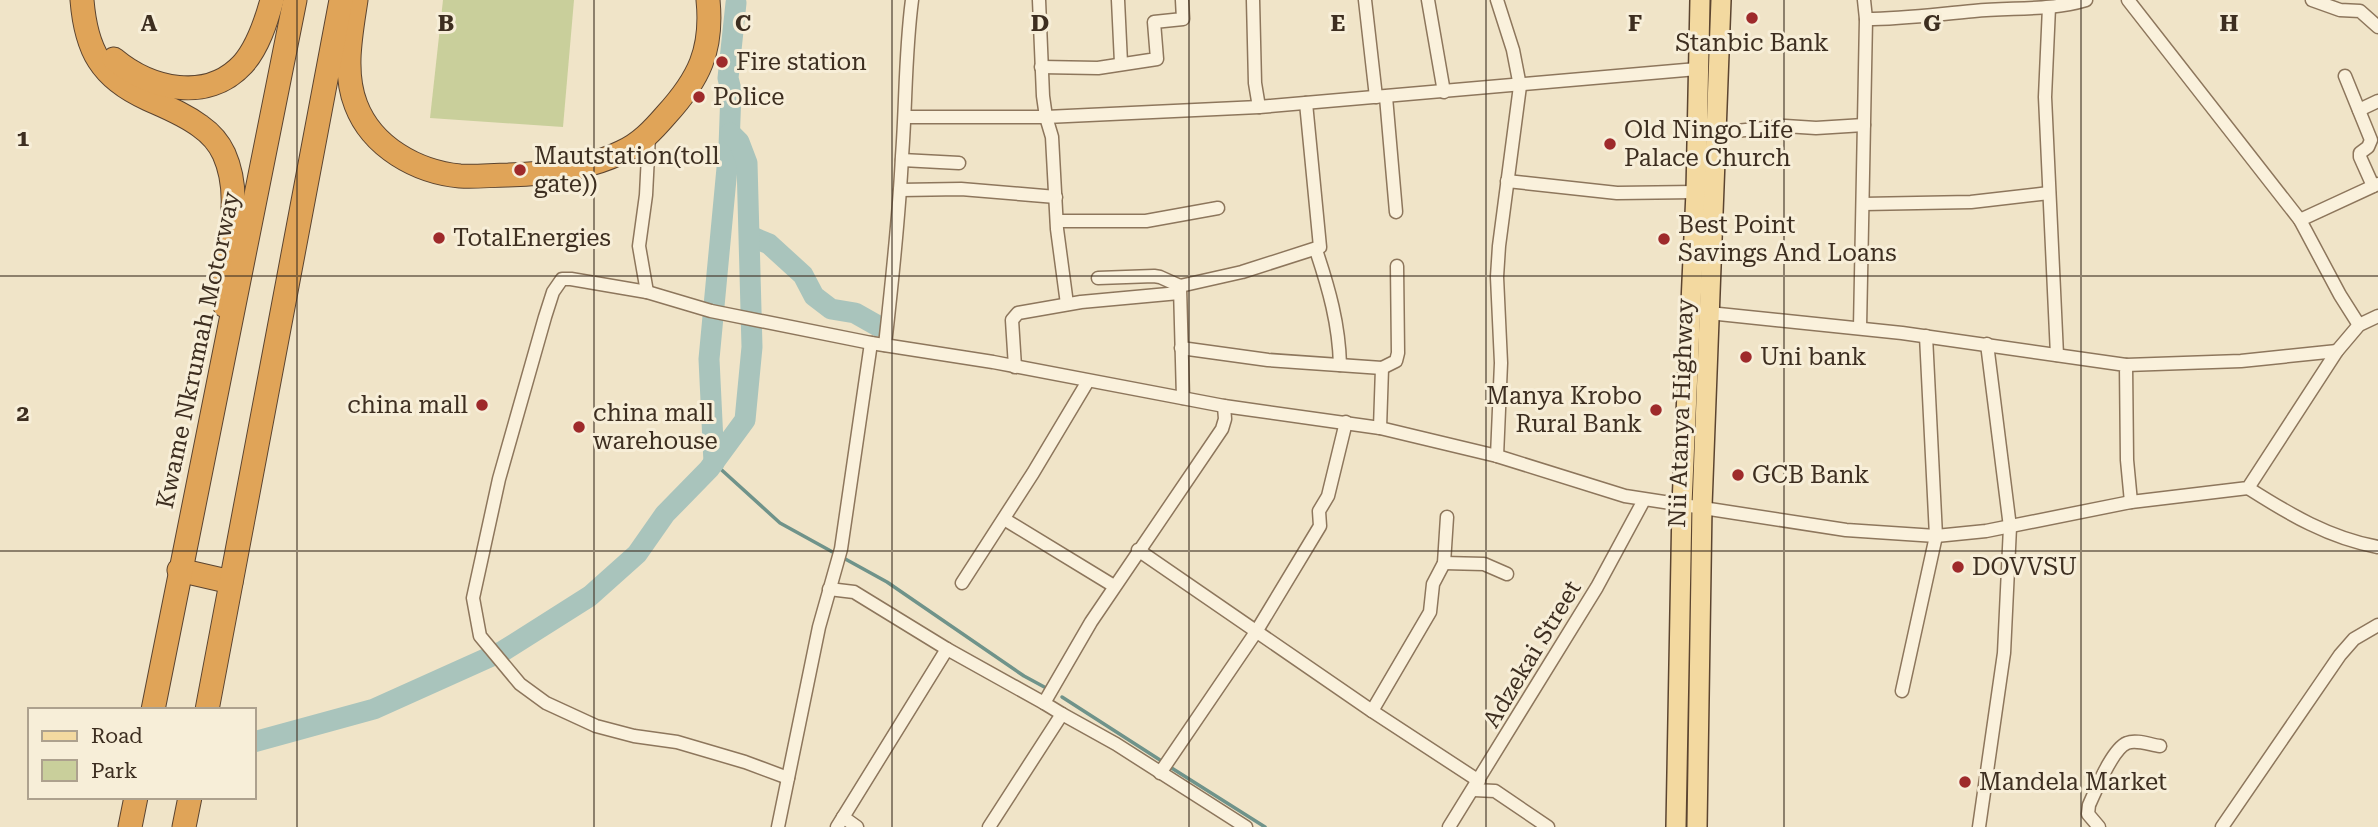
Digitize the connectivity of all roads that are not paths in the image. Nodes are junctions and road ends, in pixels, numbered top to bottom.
1 (82, 0) edge
2 (96, 0) edge
3 (272, 0) edge
4 (295, 0) edge
5 (341, 0) edge
6 (356, 0) edge
7 (708, 0) edge
8 (912, 0) edge
9 (1039, 0) edge
10 (1118, 0) edge
11 (1182, 0) edge
12 (1252, 0) edge
13 (1365, 0) edge
14 (1428, 0) edge
15 (1497, 0) edge
16 (1700, 0) edge
17 (1721, 0) edge
18 (1864, 0) edge
19 (2086, 0) edge
20 (2128, 0) edge
21 (2312, 0) edge
22 (2364, 5) edge
23 (2049, 7) junction
24 (1866, 19) junction
25 (2378, 27) edge
26 (1121, 63) junction
27 (1041, 67) junction
28 (1697, 69) junction
29 (2345, 76) dead end
30 (1520, 86) junction
31 (1444, 92) junction
32 (1381, 97) junction
33 (2378, 101) edge
34 (1306, 103) junction
35 (1259, 107) junction
36 (2359, 110) junction
37 (905, 117) junction
38 (1046, 117) junction
39 (1864, 125) junction
40 (1716, 133) junction
41 (649, 134) junction
42 (902, 160) junction
43 (959, 163) dead end
44 (1507, 181) junction
45 (2376, 185) edge
46 (900, 190) junction
47 (1696, 192) junction
48 (2049, 193) junction
49 (1056, 197) junction
50 (1863, 204) junction
51 (1218, 208) dead end
52 (1396, 212) dead end
53 (2300, 220) junction
54 (1057, 221) junction
55 (1316, 250) junction
56 (1397, 266) dead end
57 (1098, 278) dead end
58 (1179, 289) junction
59 (647, 292) junction
60 (1067, 304) junction
61 (1709, 313) junction
62 (2378, 316) edge
63 (2359, 325) junction
64 (1860, 328) junction
65 (1926, 336) junction
66 (228, 340) junction
67 (872, 343) junction
68 (1987, 344) junction
69 (885, 345) junction
70 (1181, 348) junction
71 (2337, 351) junction
72 (2057, 355) junction
73 (1340, 365) junction
74 (2126, 365) junction
75 (1015, 367) junction
76 (1382, 368) junction
77 (1088, 381) junction
78 (1183, 398) junction
79 (1224, 406) junction
80 (1346, 422) junction
81 (1380, 428) junction
82 (1497, 456) junction
83 (2248, 488) junction
84 (1644, 500) junction
85 (2131, 502) junction
86 (1692, 505) junction
87 (1447, 517) dead end
88 (1004, 519) junction
89 (2010, 527) junction
90 (1937, 536) junction
91 (2378, 547) edge
92 (1138, 550) junction
93 (1444, 563) junction
94 (179, 570) junction
95 (1507, 574) dead end
96 (231, 582) junction
97 (962, 583) dead end
98 (1114, 586) junction
99 (828, 589) junction
100 (2378, 625) edge
101 (1256, 632) junction
102 (947, 649) junction
103 (1902, 691) dead end
104 (1044, 703) junction
105 (153, 708) edge
106 (207, 708) edge
107 (1372, 711) junction
108 (1062, 714) junction
109 (2160, 747) dead end
110 (1160, 773) junction
111 (788, 779) junction
112 (1476, 785) junction
113 (136, 799) edge
114 (190, 799) edge
115 (840, 822) edge
116 (130, 827) edge
117 (184, 827) edge
118 (778, 827) edge
119 (858, 827) edge
120 (989, 827) edge
121 (1246, 827) edge
122 (1449, 827) edge
123 (1548, 827) edge
124 (1676, 827) edge
125 (1697, 827) edge
126 (1979, 827) edge
127 (2099, 827) edge
128 (2222, 827) edge

1 - 66 highway
2 - 3 highway
4 - 66 highway, Kwame Nkrumah Motorway
5 - 96 highway
6 - 41 highway
7 - 41 highway
8 - 37 street
9 - 27 street
10 - 26 street
11 - 26 street
12 - 35 street
13 - 32 street
14 - 31 street
15 - 30 street
16 - 28 main road
17 - 40 main road, Nii Atanya Highway
18 - 24 street
19 - 23 street
20 - 53 street
21 - 22 street
22 - 25 street
23 - 24 street
23 - 48 street
24 - 39 street
26 - 27 street
27 - 38 street
28 - 30 street
28 - 47 main road
29 - 36 street
30 - 31 street
30 - 44 street
31 - 32 street
32 - 34 street
32 - 52 street
33 - 36 street
34 - 35 street
34 - 55 street
35 - 38 street
36 - 45 street
37 - 38 street
37 - 42 street
38 - 49 street
39 - 40 street
39 - 50 street
40 - 61 main road, Nii Atanya Highway
41 - 59 street
42 - 43 street
42 - 46 street
44 - 47 street
44 - 82 street
45 - 53 street
46 - 49 street
46 - 69 street
47 - 86 main road
48 - 50 street
48 - 72 street
49 - 54 street
50 - 64 street
51 - 54 street
53 - 63 street
54 - 60 street
55 - 58 street
55 - 73 street
56 - 76 street
57 - 58 street
58 - 60 street
58 - 70 street
59 - 67 street
59 - 111 street
60 - 75 street
61 - 64 street
61 - 86 main road, Nii Atanya Highway
62 - 63 street
63 - 71 street
64 - 65 street
65 - 68 street
65 - 90 street
66 - 94 highway, Kwame Nkrumah Motorway
67 - 69 street
67 - 99 street
68 - 72 street
68 - 89 street
69 - 75 street
70 - 73 street
70 - 78 street
71 - 74 street
71 - 83 street
72 - 74 street
73 - 76 street
74 - 85 street
75 - 77 street
76 - 81 street
77 - 78 street
77 - 88 street
78 - 79 street
79 - 80 street
79 - 92 street
80 - 81 street
80 - 101 street
81 - 82 street
82 - 84 street
83 - 85 street
83 - 91 street
84 - 86 street
84 - 112 street, Adzekai Street
85 - 89 street
86 - 90 street
86 - 124 main road
86 - 125 main road, Nii Atanya Highway
87 - 93 street
88 - 97 street
88 - 98 street
89 - 90 street
89 - 126 street
90 - 103 street
92 - 98 street
92 - 101 street
93 - 95 street
93 - 107 street
94 - 96 highway
94 - 105 highway, Kwame Nkrumah Motorway
96 - 106 highway
98 - 104 street
99 - 102 street
99 - 111 street
100 - 128 street
101 - 107 street
101 - 110 street
102 - 104 street
102 - 115 street
104 - 108 street
107 - 112 street
108 - 110 street
108 - 120 street
109 - 127 street
110 - 121 street
111 - 118 street
112 - 122 street, Adzekai Street
112 - 123 street
113 - 116 highway
114 - 117 highway
115 - 119 street

